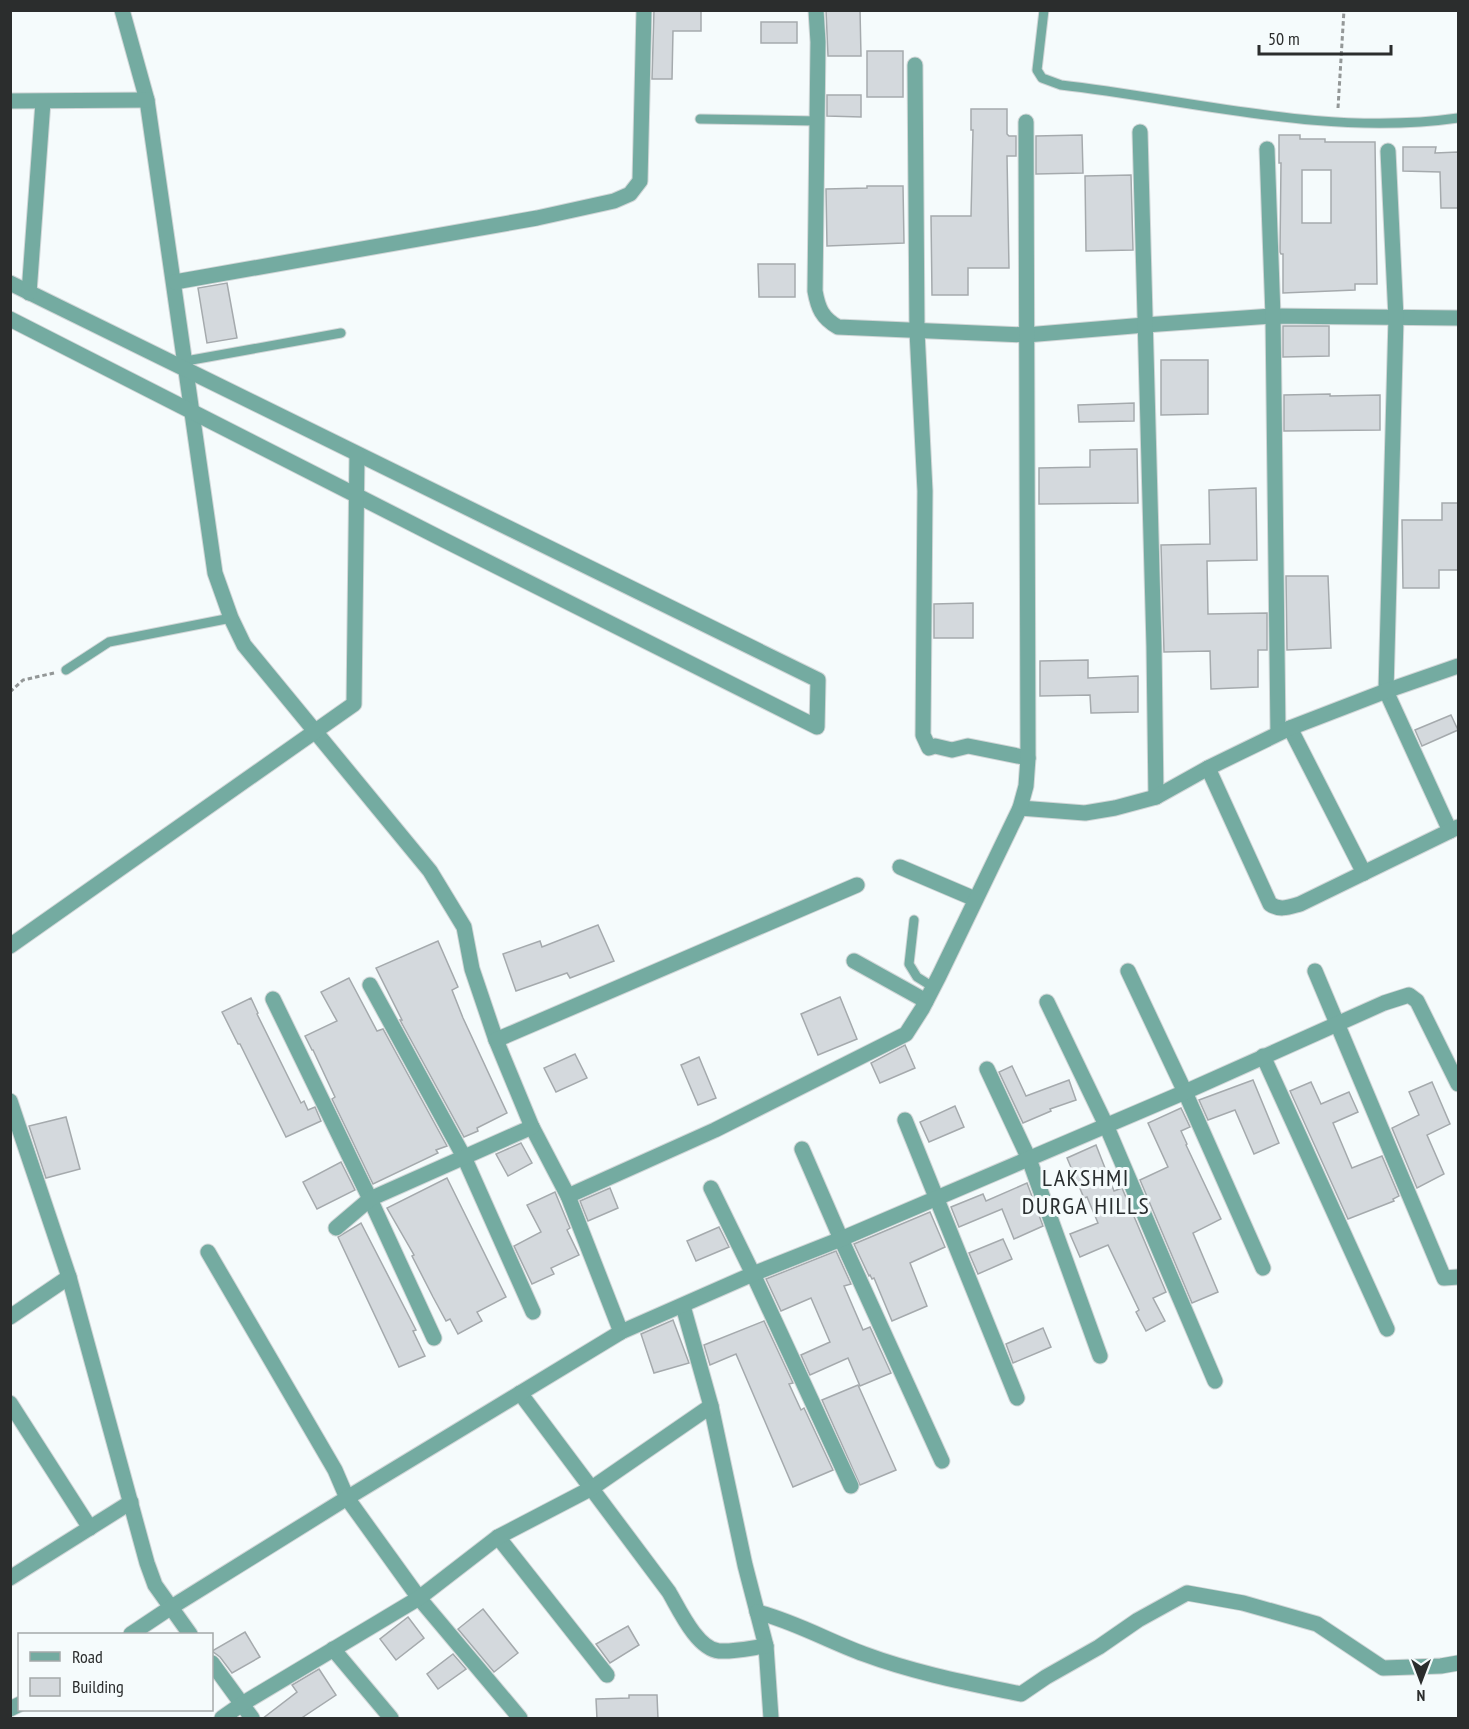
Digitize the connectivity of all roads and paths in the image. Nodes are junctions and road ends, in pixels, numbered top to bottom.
1 (122, 10) edge
2 (644, 10) edge
3 (816, 10) edge
4 (1044, 10) edge
5 (1344, 10) edge
6 (915, 65) dead end
7 (147, 100) junction
8 (10, 101) edge
9 (43, 102) junction
10 (1458, 118) edge
11 (700, 119) dead end
12 (817, 121) junction
13 (1026, 122) dead end
14 (1337, 122) junction
15 (1140, 132) dead end
16 (1267, 149) dead end
17 (1388, 152) dead end
18 (175, 282) junction
19 (10, 283) edge
20 (29, 293) junction
21 (1273, 316) junction
22 (1396, 318) junction
23 (1458, 318) edge
24 (10, 319) edge
25 (1145, 325) junction
26 (917, 331) junction
27 (340, 333) dead end
28 (1026, 335) junction
29 (186, 366) junction
30 (193, 412) junction
31 (357, 455) junction
32 (356, 495) junction
33 (231, 618) junction
34 (1458, 666) edge
35 (66, 670) joint
36 (1386, 691) junction
37 (10, 692) edge
38 (1284, 730) junction
39 (316, 733) junction
40 (1028, 758) junction
41 (1208, 768) junction
42 (1156, 797) junction
43 (1020, 808) junction
44 (1454, 829) edge
45 (900, 867) dead end
46 (1364, 873) junction
47 (857, 885) dead end
48 (975, 899) junction
49 (914, 920) dead end
50 (10, 946) edge
51 (854, 961) dead end
52 (1128, 971) dead end
53 (1315, 971) dead end
54 (370, 985) dead end
55 (933, 987) junction
56 (273, 999) dead end
57 (926, 1001) junction
58 (1047, 1002) dead end
59 (1338, 1023) junction
60 (496, 1040) junction
61 (1263, 1056) junction
62 (987, 1069) dead end
63 (1458, 1084) edge
64 (1185, 1092) junction
65 (10, 1101) edge
66 (905, 1120) dead end
67 (1106, 1125) junction
68 (532, 1127) junction
69 (802, 1149) dead end
70 (464, 1157) junction
71 (1029, 1159) junction
72 (711, 1188) dead end
73 (568, 1196) junction
74 (936, 1198) junction
75 (370, 1199) junction
76 (336, 1228) dead end
77 (841, 1239) junction
78 (208, 1252) dead end
79 (1263, 1268) dead end
80 (753, 1274) junction
81 (69, 1277) junction
82 (1458, 1277) edge
83 (683, 1306) junction
84 (533, 1312) dead end
85 (10, 1317) edge
86 (1387, 1329) dead end
87 (621, 1332) junction
88 (434, 1338) dead end
89 (1100, 1356) dead end
90 (1215, 1381) dead end
91 (520, 1393) junction
92 (1017, 1398) dead end
93 (10, 1403) edge
94 (711, 1406) junction
95 (942, 1461) dead end
96 (851, 1486) dead end
97 (592, 1488) junction
98 (347, 1498) junction
99 (131, 1502) junction
100 (90, 1528) junction
101 (498, 1537) junction
102 (10, 1578) edge
103 (419, 1598) junction
104 (170, 1608) junction
105 (757, 1612) junction
106 (134, 1633) edge
107 (189, 1633) edge
108 (765, 1646) junction
109 (333, 1649) junction
110 (1458, 1663) edge
111 (213, 1665) edge
112 (607, 1675) dead end
113 (242, 1704) junction
114 (222, 1719) edge
115 (252, 1719) edge
116 (391, 1719) edge
117 (520, 1719) edge
118 (771, 1719) edge

1 - 7 street
2 - 18 street
3 - 12 street
4 - 14 lane
5 - 14 path
6 - 26 street
7 - 9 street
7 - 18 street
8 - 9 street
9 - 20 street
10 - 14 lane
11 - 12 lane
12 - 26 street
13 - 28 street
15 - 25 street
16 - 21 street
17 - 22 street
18 - 29 street
19 - 20 street
20 - 29 street
21 - 22 street
21 - 25 street
21 - 38 street
22 - 23 street
22 - 36 street
24 - 30 street
25 - 28 street
25 - 42 street
26 - 28 street
26 - 40 street
27 - 29 lane
28 - 40 street
29 - 30 street
29 - 31 street
30 - 32 street
30 - 33 street
31 - 32 street
31 - 32 street
32 - 39 street
33 - 35 lane
33 - 39 street
34 - 36 street
35 - 37 path
36 - 38 street
36 - 44 street
38 - 41 street
38 - 46 street
39 - 50 street
39 - 60 street
40 - 43 street
41 - 42 street
41 - 46 street
42 - 43 street
43 - 48 street
44 - 46 street
45 - 48 street
47 - 60 street
48 - 55 street
49 - 55 lane
51 - 57 street
52 - 64 street
53 - 59 street
54 - 70 street
55 - 57 street
56 - 75 street
57 - 73 street
58 - 67 street
59 - 61 street
59 - 63 street
59 - 82 street
60 - 68 street
61 - 64 street
61 - 86 street
62 - 71 street
64 - 67 street
64 - 79 street
65 - 81 street
66 - 74 street
67 - 71 street
67 - 90 street
68 - 70 street
68 - 73 street
69 - 77 street
70 - 75 street
70 - 84 street
71 - 74 street
71 - 89 street
72 - 80 street
73 - 87 street
74 - 77 street
74 - 92 street
75 - 76 street
75 - 88 street
77 - 80 street
77 - 95 street
78 - 98 street
80 - 83 street
80 - 96 street
81 - 85 street
81 - 99 street
83 - 87 street
83 - 94 street
87 - 91 street
91 - 97 street
91 - 98 street
93 - 100 street
94 - 97 street
94 - 105 street
97 - 101 street
97 - 108 street
98 - 103 street
98 - 104 street
99 - 100 street
99 - 104 street
100 - 102 street
101 - 103 street
101 - 112 street
103 - 109 street
103 - 117 street
104 - 106 street
104 - 107 street
105 - 108 street
105 - 110 street
108 - 118 street
109 - 113 street
109 - 116 street
111 - 113 street
113 - 114 street
113 - 115 street

